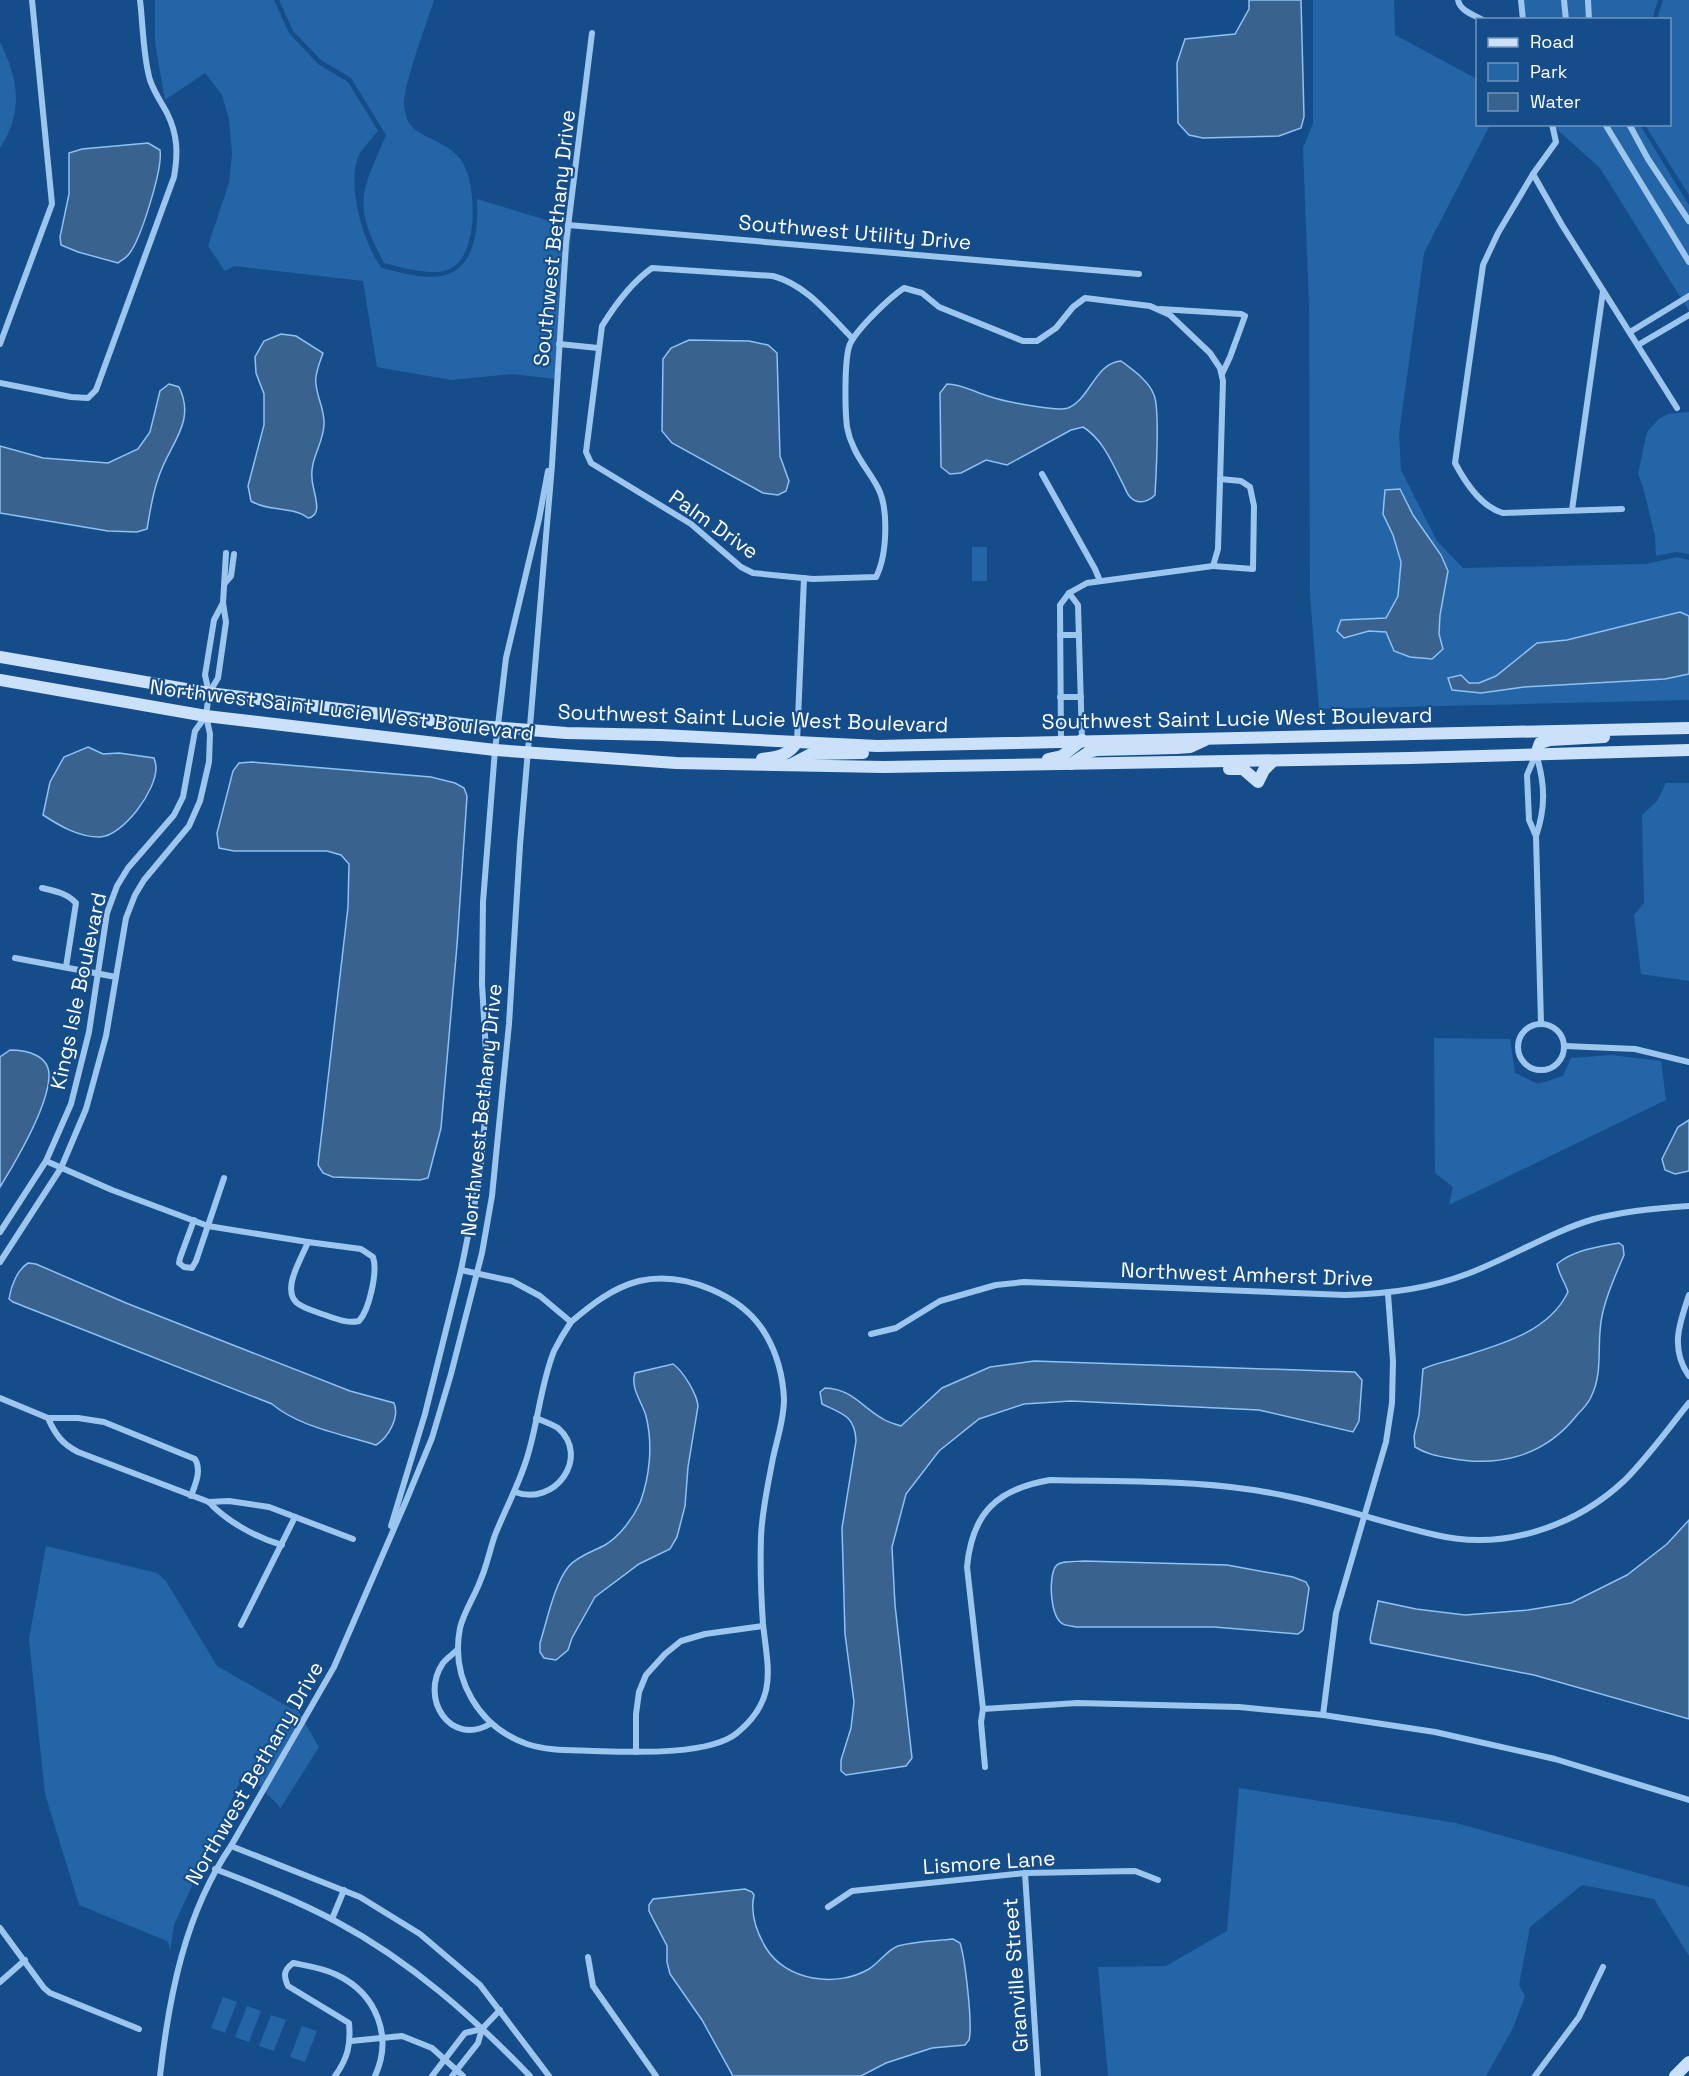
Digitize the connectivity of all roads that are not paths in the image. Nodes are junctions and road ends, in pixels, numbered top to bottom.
1 (32, 0) edge
2 (140, 0) edge
3 (1458, 0) edge
4 (1521, 0) edge
5 (1564, 0) edge
6 (1588, 0) edge
7 (1480, 18) edge
8 (1523, 18) edge
9 (1566, 18) edge
10 (1589, 18) edge
11 (592, 33) dead end
12 (1552, 126) edge
13 (1606, 126) edge
14 (1630, 126) edge
15 (1533, 174) junction
16 (1689, 221) edge
17 (568, 225) junction
18 (1689, 262) edge
19 (1139, 274) dead end
20 (1603, 290) junction
21 (1689, 296) edge
22 (1155, 309) junction
23 (1689, 315) edge
24 (1630, 332) junction
25 (853, 339) junction
26 (0, 344) edge
27 (559, 344) junction
28 (1638, 345) junction
29 (598, 348) junction
30 (1221, 375) junction
31 (0, 383) edge
32 (1677, 408) dead end
33 (552, 447) junction
34 (1042, 474) dead end
35 (1220, 479) junction
36 (1622, 509) dead end
37 (1572, 510) junction
38 (226, 554) dead end
39 (234, 554) dead end
40 (1213, 566) junction
41 (804, 578) junction
42 (1100, 581) junction
43 (225, 584) junction
44 (1069, 593) junction
45 (223, 603) junction
46 (1060, 634) junction
47 (1079, 635) junction
48 (0, 657) edge
49 (0, 680) edge
50 (209, 693) junction
51 (1060, 697) junction
52 (1081, 697) junction
53 (206, 716) junction
54 (497, 728) junction
55 (1689, 728) edge
56 (1628, 729) junction
57 (529, 730) junction
58 (1210, 738) junction
59 (1082, 740) junction
60 (797, 742) junction
61 (1061, 742) junction
62 (924, 745) junction
63 (495, 750) junction
64 (1689, 750) edge
65 (528, 752) junction
66 (1536, 754) junction
67 (1274, 761) junction
68 (1153, 763) junction
69 (722, 764) junction
70 (1070, 764) junction
71 (1002, 765) junction
72 (789, 766) junction
73 (1536, 836) junction
74 (42, 888) dead end
75 (15, 958) dead end
76 (66, 967) junction
77 (98, 973) junction
78 (116, 977) junction
79 (1541, 1023) junction
80 (1565, 1046) junction
81 (1689, 1062) edge
82 (46, 1161) junction
83 (61, 1168) junction
84 (224, 1178) dead end
85 (1689, 1206) edge
86 (194, 1220) junction
87 (208, 1226) junction
88 (0, 1232) edge
89 (308, 1242) junction
90 (0, 1262) edge
91 (461, 1270) junction
92 (477, 1274) junction
93 (1388, 1294) junction
94 (1689, 1295) edge
95 (571, 1322) junction
96 (871, 1334) dead end
97 (1689, 1376) edge
98 (0, 1398) edge
99 (1689, 1403) edge
100 (48, 1418) junction
101 (536, 1418) junction
102 (515, 1492) junction
103 (191, 1496) junction
104 (209, 1502) junction
105 (1365, 1516) junction
106 (295, 1517) junction
107 (353, 1539) dead end
108 (282, 1545) junction
109 (379, 1562) junction
110 (241, 1625) dead end
111 (764, 1626) junction
112 (457, 1650) junction
113 (983, 1709) junction
114 (1323, 1715) junction
115 (490, 1724) junction
116 (636, 1752) junction
117 (984, 1767) dead end
118 (1689, 1800) edge
119 (231, 1846) junction
120 (215, 1869) junction
121 (1025, 1873) junction
122 (1158, 1880) dead end
123 (344, 1890) junction
124 (828, 1907) dead end
125 (332, 1919) junction
126 (0, 1928) edge
127 (588, 1957) dead end
128 (25, 1960) junction
129 (1603, 1967) dead end
130 (0, 1982) edge
131 (500, 2010) junction
132 (139, 2029) dead end
133 (482, 2029) junction
134 (384, 2038) junction
135 (351, 2041) junction
136 (444, 2060) junction
137 (1689, 2062) edge
138 (454, 2073) edge
139 (160, 2076) edge
140 (335, 2076) edge
141 (375, 2076) edge
142 (432, 2076) edge
143 (463, 2076) edge
144 (530, 2076) edge
145 (549, 2076) edge
146 (657, 2076) edge
147 (1038, 2076) edge
148 (1535, 2076) edge
149 (1675, 2076) edge

1 - 26 street
2 - 31 street
3 - 7 street
4 - 8 street
5 - 9 street
6 - 10 street
11 - 17 street, Southwest Bethany Drive
12 - 15 street
13 - 18 street
14 - 16 street
15 - 20 street
15 - 37 street
17 - 19 street, Southwest Utility Drive
17 - 27 street, Southwest Bethany Drive
20 - 24 street
20 - 37 street
21 - 24 street
22 - 25 street, Palm Drive
22 - 30 street, Palm Drive
22 - 30 street, Palm Drive
23 - 28 street
24 - 28 street
25 - 29 street, Palm Drive
25 - 41 street, Palm Drive
27 - 29 street
27 - 33 street, Southwest Bethany Drive
28 - 32 street
29 - 41 street, Palm Drive
30 - 35 street, Palm Drive
33 - 54 street, Southwest Bethany Drive
33 - 57 street, Southwest Bethany Drive
34 - 42 street
35 - 40 street, Palm Drive
35 - 40 street
36 - 37 street
38 - 43 street
39 - 43 street
40 - 42 street
41 - 60 street
42 - 44 street
43 - 45 street
44 - 46 street
44 - 47 street
45 - 50 street
45 - 50 street
46 - 47 street
46 - 51 street
47 - 52 street
48 - 50 main road, Southwest Saint Lucie West Boulevard
49 - 53 main road, Northwest Saint Lucie West Boulevard
50 - 53 street
50 - 54 main road, Southwest Saint Lucie West Boulevard
51 - 52 street
51 - 61 street
52 - 59 street
53 - 63 main road, Northwest Saint Lucie West Boulevard
53 - 77 street, Kings Isle Boulevard
53 - 78 street, Kings Isle Boulevard
54 - 57 main road, Southwest Saint Lucie West Boulevard
54 - 63 street, Southwest Bethany Drive
55 - 56 main road, Southwest Saint Lucie West Boulevard
56 - 58 main road, Southwest Saint Lucie West Boulevard
56 - 66 main road
57 - 60 main road, Southwest Saint Lucie West Boulevard
57 - 65 street, Southwest Bethany Drive
58 - 59 main road, Southwest Saint Lucie West Boulevard
58 - 70 main road
59 - 61 main road, Southwest Saint Lucie West Boulevard
59 - 71 main road
60 - 62 main road, Southwest Saint Lucie West Boulevard
60 - 69 main road
61 - 62 main road, Southwest Saint Lucie West Boulevard
62 - 72 main road
63 - 65 main road, Northwest Saint Lucie West Boulevard
63 - 91 street, Northwest Bethany Drive
64 - 66 main road, Northwest Saint Lucie West Boulevard
65 - 69 main road, Northwest Saint Lucie West Boulevard
65 - 92 street, Northwest Bethany Drive
66 - 67 main road, Northwest Saint Lucie West Boulevard
66 - 73 street
66 - 73 street
67 - 68 main road, Northwest Saint Lucie West Boulevard
67 - 68 main road
68 - 70 main road, Northwest Saint Lucie West Boulevard
69 - 72 main road, Northwest Saint Lucie West Boulevard
70 - 71 main road, Northwest Saint Lucie West Boulevard
71 - 72 main road, Northwest Saint Lucie West Boulevard
73 - 79 street
74 - 76 street
75 - 76 street
76 - 77 street
77 - 78 street
77 - 82 street, Kings Isle Boulevard
78 - 83 street, Kings Isle Boulevard
79 - 80 street
79 - 80 street
80 - 81 street
82 - 83 street
82 - 88 street, Kings Isle Boulevard
83 - 86 street
83 - 90 street, Kings Isle Boulevard
84 - 87 street
85 - 93 street, Northwest Amherst Drive
86 - 87 street
86 - 87 street
87 - 89 street
89 - 89 street
91 - 92 street
91 - 109 street, Northwest Bethany Drive
92 - 95 street
92 - 109 street, Northwest Bethany Drive
93 - 96 street, Northwest Amherst Drive
93 - 105 street
94 - 97 street
95 - 101 street
95 - 111 street
98 - 100 street
99 - 105 street
100 - 103 street
100 - 103 street
101 - 102 street
101 - 102 street
102 - 112 street
103 - 104 street
104 - 106 street
104 - 108 street
105 - 113 street
105 - 114 street
106 - 107 street
106 - 108 street
108 - 110 street
109 - 119 street, Northwest Bethany Drive
111 - 116 street
111 - 116 street
112 - 115 street
112 - 115 street
113 - 114 street
113 - 117 street
114 - 118 street
115 - 116 street
119 - 120 street, Northwest Bethany Drive
119 - 123 street
120 - 125 street
120 - 139 street, Northwest Bethany Drive
121 - 122 street, Lismore Lane
121 - 124 street, Lismore Lane
121 - 147 street, Granville Street
123 - 125 street
123 - 131 street
125 - 133 street
126 - 128 street
127 - 146 street
128 - 130 street
128 - 132 street
129 - 148 street
131 - 133 street
131 - 145 street
133 - 136 street
133 - 138 street
133 - 144 street
134 - 135 street
134 - 135 street
134 - 136 street
134 - 141 street
135 - 140 street
136 - 138 street
136 - 142 street
137 - 149 main road
138 - 143 street

